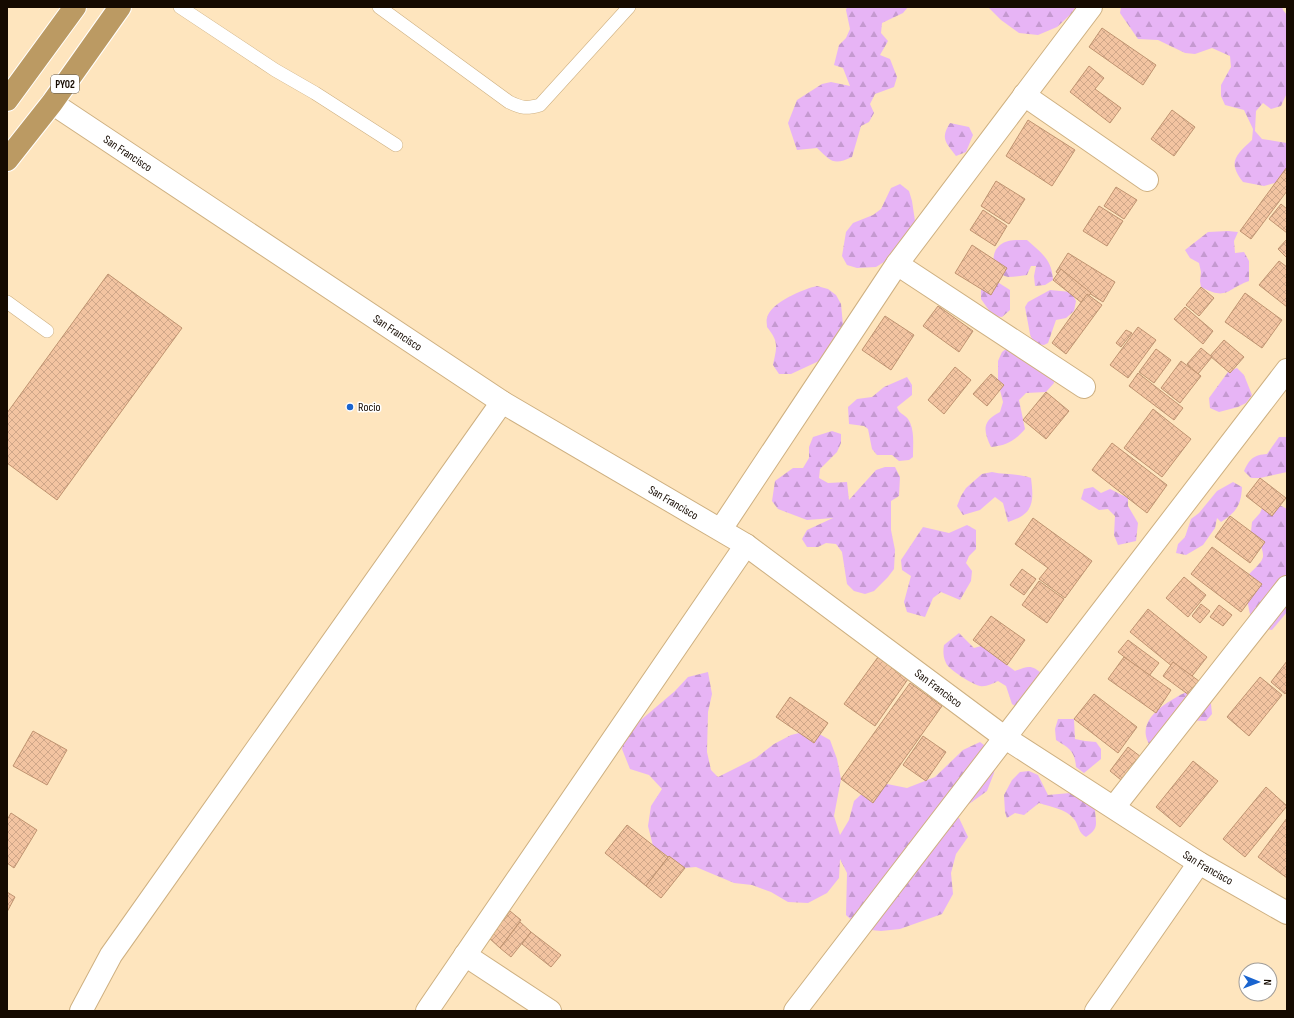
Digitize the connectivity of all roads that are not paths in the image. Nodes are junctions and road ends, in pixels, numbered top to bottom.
1 (75, 7) edge
2 (120, 7) edge
3 (180, 7) edge
4 (379, 7) edge
5 (629, 7) edge
6 (1091, 7) edge
7 (1024, 95) junction
8 (7, 100) edge
9 (52, 103) junction
10 (396, 146) dead end
11 (7, 160) edge
12 (1147, 180) dead end
13 (897, 264) junction
14 (7, 302) edge
15 (47, 331) dead end
16 (1287, 370) edge
17 (1084, 387) dead end
18 (502, 402) junction
19 (721, 530) junction
20 (746, 545) junction
21 (1287, 587) edge
22 (1004, 737) junction
23 (1114, 807) junction
24 (1199, 863) junction
25 (1287, 913) edge
26 (465, 955) junction
27 (81, 1011) edge
28 (427, 1011) edge
29 (550, 1011) edge
30 (795, 1011) edge
31 (1096, 1011) edge

1 - 8 highway
2 - 9 highway, PY02
3 - 10 lane
4 - 5 lane
6 - 7 street
7 - 12 street
7 - 13 street
9 - 11 highway, PY02
9 - 18 street, San Francisco
13 - 17 street
13 - 19 street
14 - 15 lane
16 - 22 street
18 - 19 street, San Francisco
18 - 27 street
19 - 20 street, San Francisco
20 - 22 street, San Francisco
20 - 26 street
21 - 23 street
22 - 23 street, San Francisco
22 - 30 street
23 - 24 street, San Francisco
24 - 25 street, San Francisco
24 - 31 street
26 - 28 street
26 - 29 street

